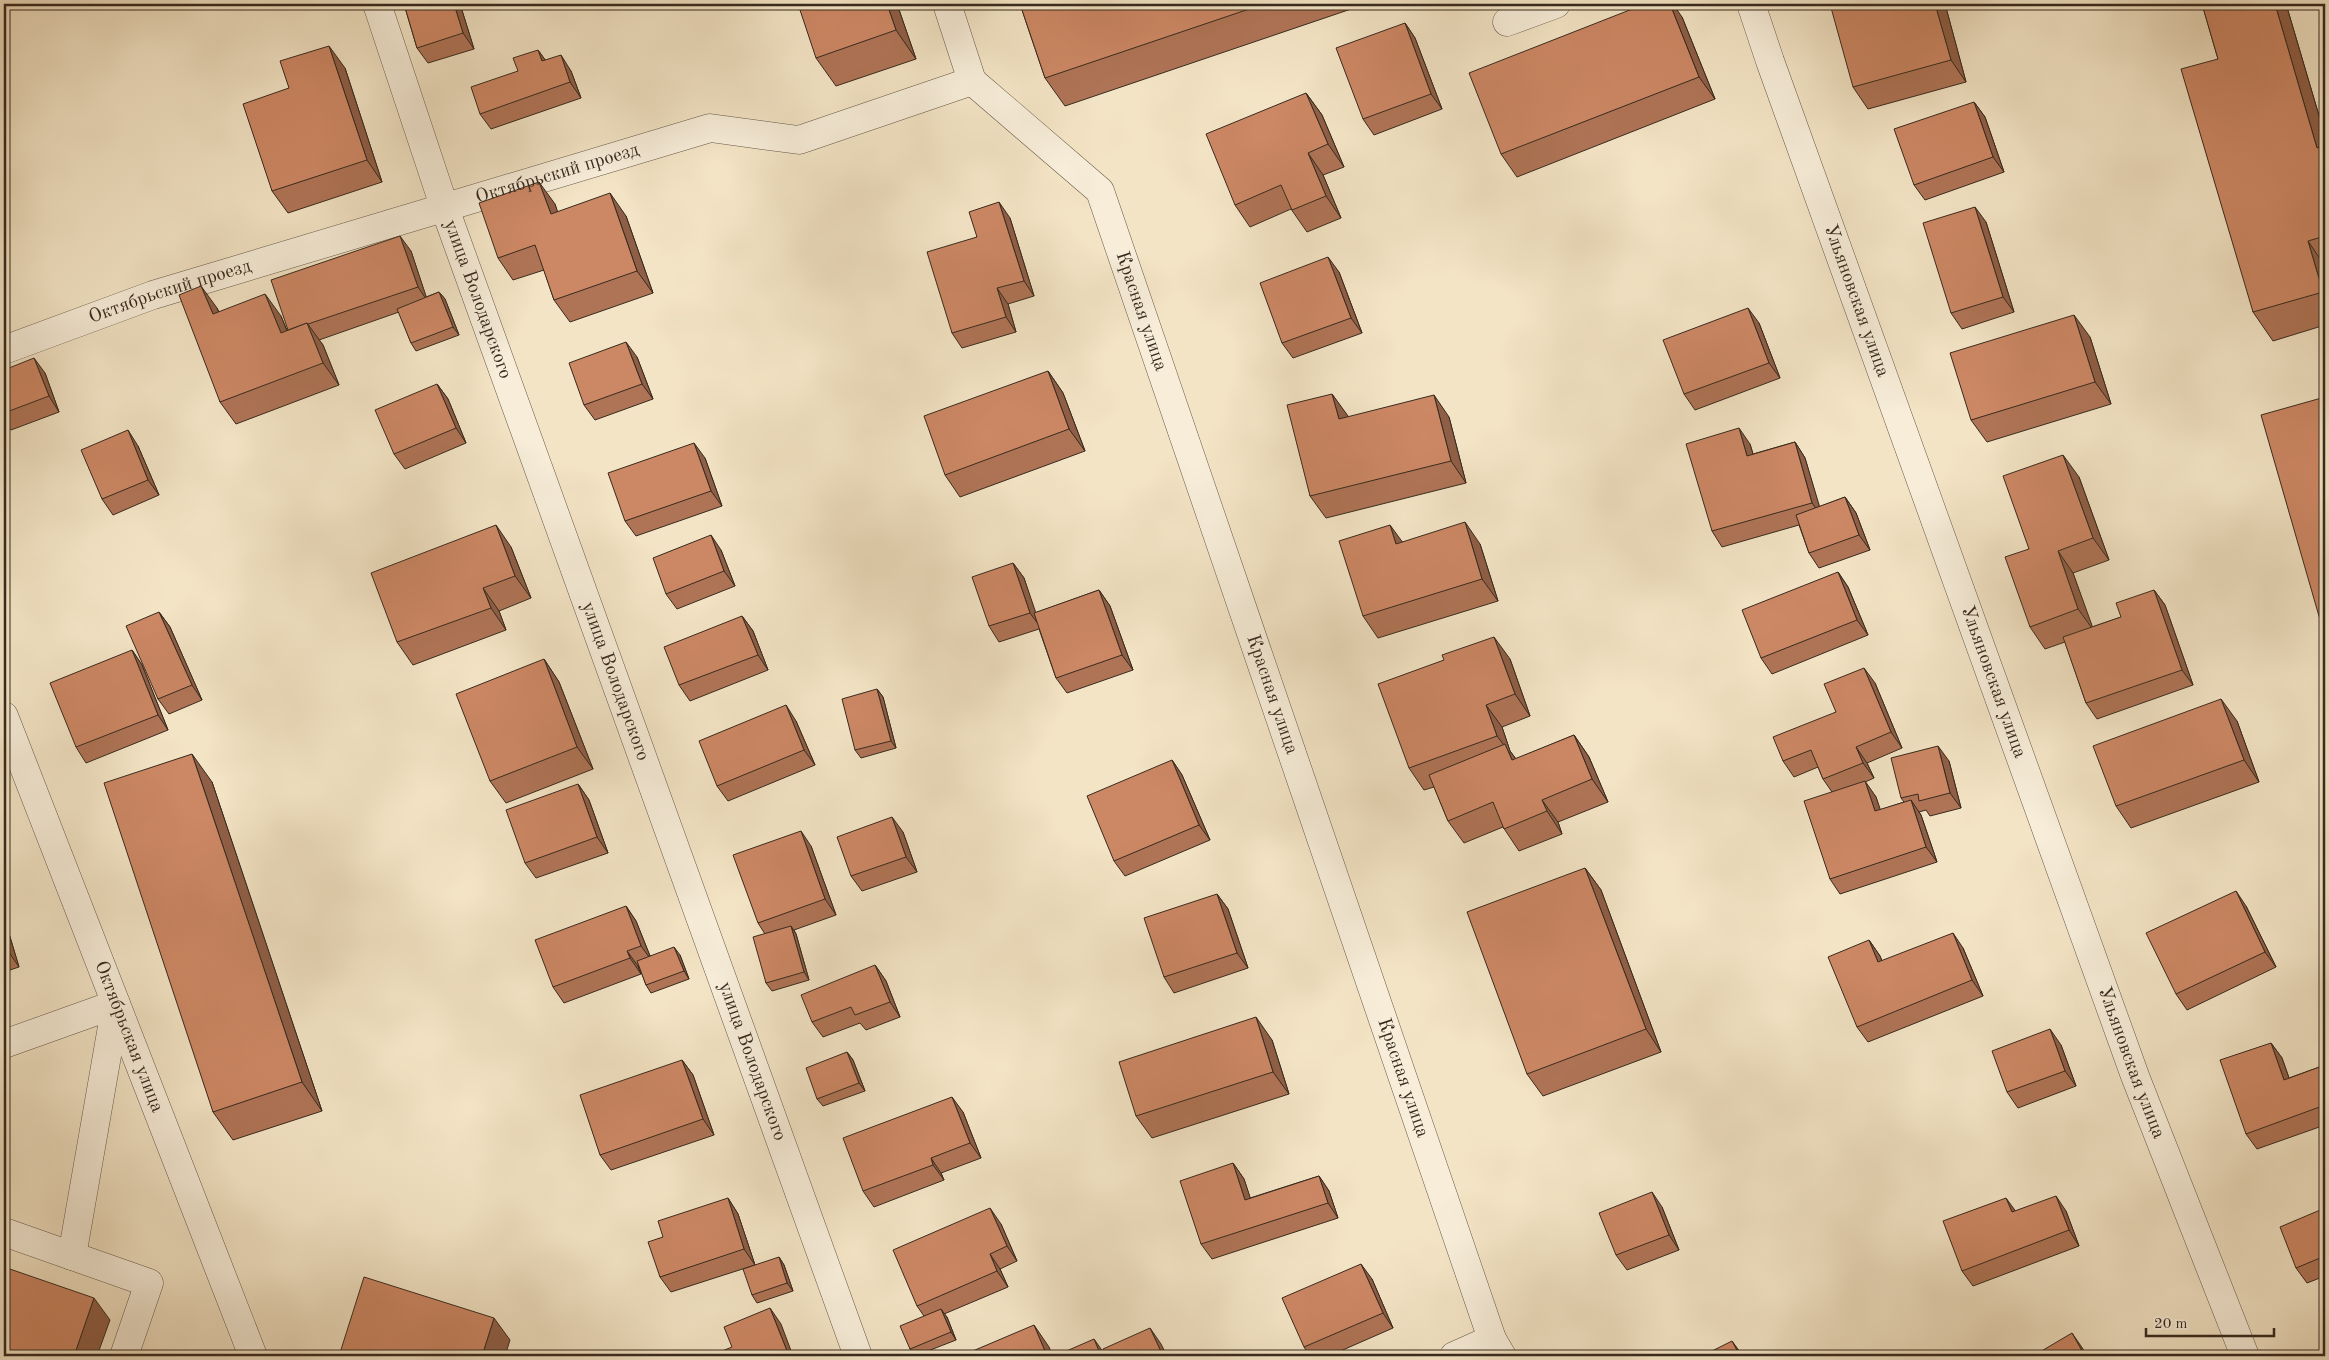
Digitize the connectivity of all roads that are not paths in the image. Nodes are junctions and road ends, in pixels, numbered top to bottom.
1 (377, 4) edge
2 (947, 4) edge
3 (1556, 4) edge
4 (1751, 4) edge
5 (1507, 22) dead end
6 (972, 81) junction
7 (444, 206) junction
8 (4, 350) edge
9 (4, 716) edge
10 (116, 1004) junction
11 (4, 1044) edge
12 (4, 1232) edge
13 (72, 1256) junction
14 (1497, 1347) edge
15 (124, 1356) edge
16 (253, 1356) edge
17 (858, 1356) edge
18 (1454, 1356) edge
19 (2245, 1356) edge

1 - 7 street, улица Володарского
2 - 6 street
3 - 5 street
4 - 19 street, Ульяновская улица
6 - 7 street, Октябрьский проезд
6 - 14 street, Красная улица
7 - 8 street, Октябрьский проезд
7 - 17 street, улица Володарского
9 - 10 street, Октябрьская улица
10 - 11 street
10 - 13 street
10 - 16 street, Октябрьская улица
12 - 13 street
13 - 15 street
14 - 18 street

